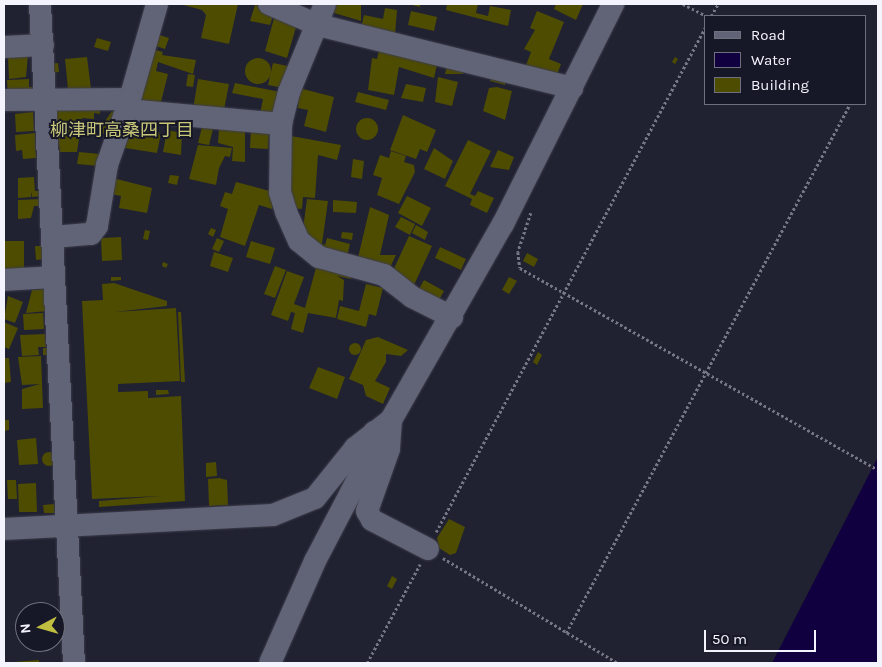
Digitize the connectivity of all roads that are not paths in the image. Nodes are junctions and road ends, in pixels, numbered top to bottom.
1 (40, 4) edge
2 (157, 4) edge
3 (269, 4) edge
4 (613, 4) edge
5 (321, 14) edge
6 (43, 45) junction
7 (4, 48) edge
8 (572, 88) junction
9 (46, 98) junction
10 (4, 100) edge
11 (129, 105) junction
12 (281, 124) junction
13 (52, 237) junction
14 (54, 277) junction
15 (4, 280) edge
16 (452, 317) junction
17 (382, 426) junction
18 (66, 526) junction
19 (4, 529) edge
20 (428, 549) road end
21 (74, 663) edge
22 (270, 663) edge

1 - 6 street
2 - 11 street
3 - 5 street
4 - 8 street
5 - 8 street
5 - 12 street
6 - 7 street
6 - 9 street
8 - 16 street
9 - 10 street
9 - 11 street
9 - 13 street
11 - 12 street
11 - 13 street
12 - 16 street
13 - 14 street
14 - 15 street
14 - 18 street
16 - 17 street
17 - 18 street
17 - 20 street
17 - 22 street
18 - 19 street
18 - 21 street

